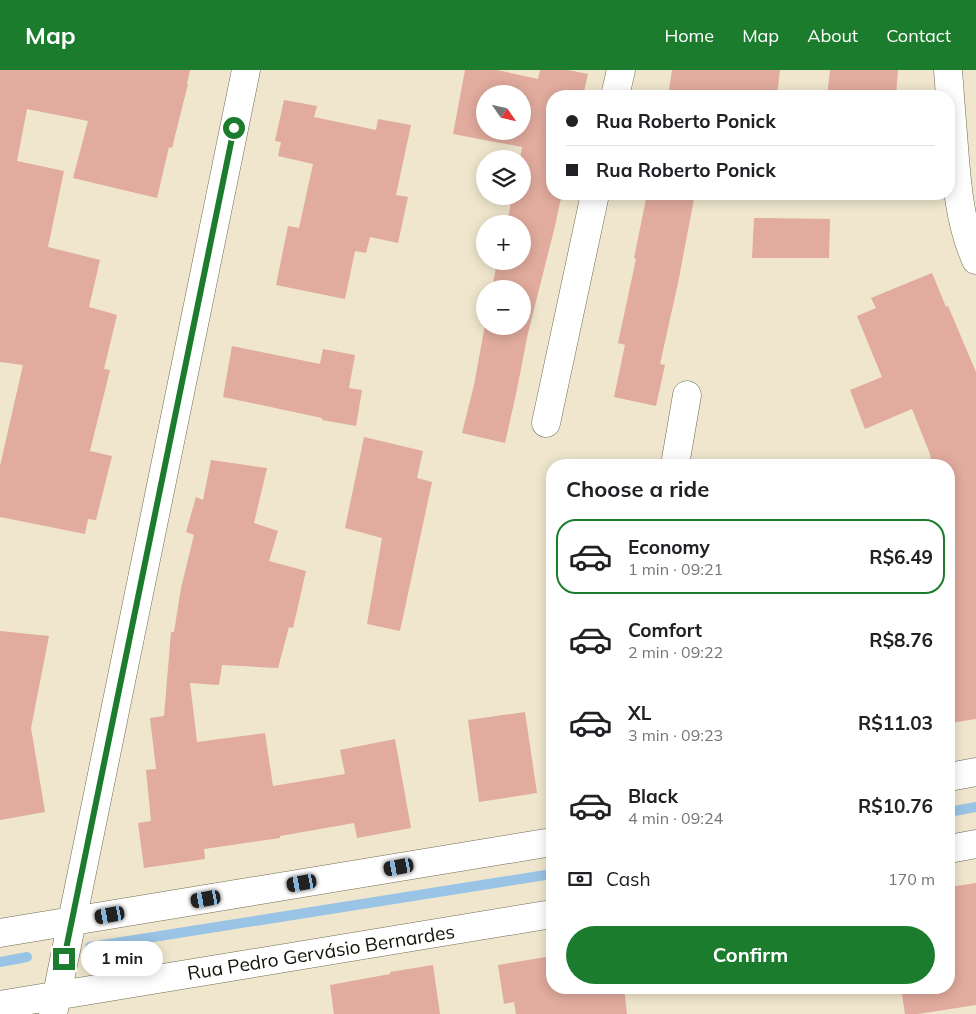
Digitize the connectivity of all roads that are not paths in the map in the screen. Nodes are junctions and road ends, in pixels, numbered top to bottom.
1 (246, 70) edge
2 (621, 70) edge
3 (948, 70) edge
4 (616, 90) edge
5 (949, 90) edge
6 (955, 170) edge
7 (594, 200) edge
8 (976, 260) edge
9 (687, 396) dead end
10 (546, 423) dead end
11 (676, 459) edge
12 (976, 772) edge
13 (955, 776) edge
14 (546, 843) edge
15 (976, 844) edge
16 (955, 848) edge
17 (546, 915) edge
18 (72, 922) junction
19 (0, 933) edge
20 (0, 1005) edge
21 (55, 1005) edge

1 - 18 street
2 - 4 street
3 - 5 street
6 - 8 street
7 - 10 street
9 - 11 street
12 - 13 street
14 - 18 street
15 - 16 street
17 - 21 street, Rua Pedro Gervásio Bernardes
18 - 19 street
18 - 21 street
20 - 21 street, Rua Pedro Gervásio Bernardes

